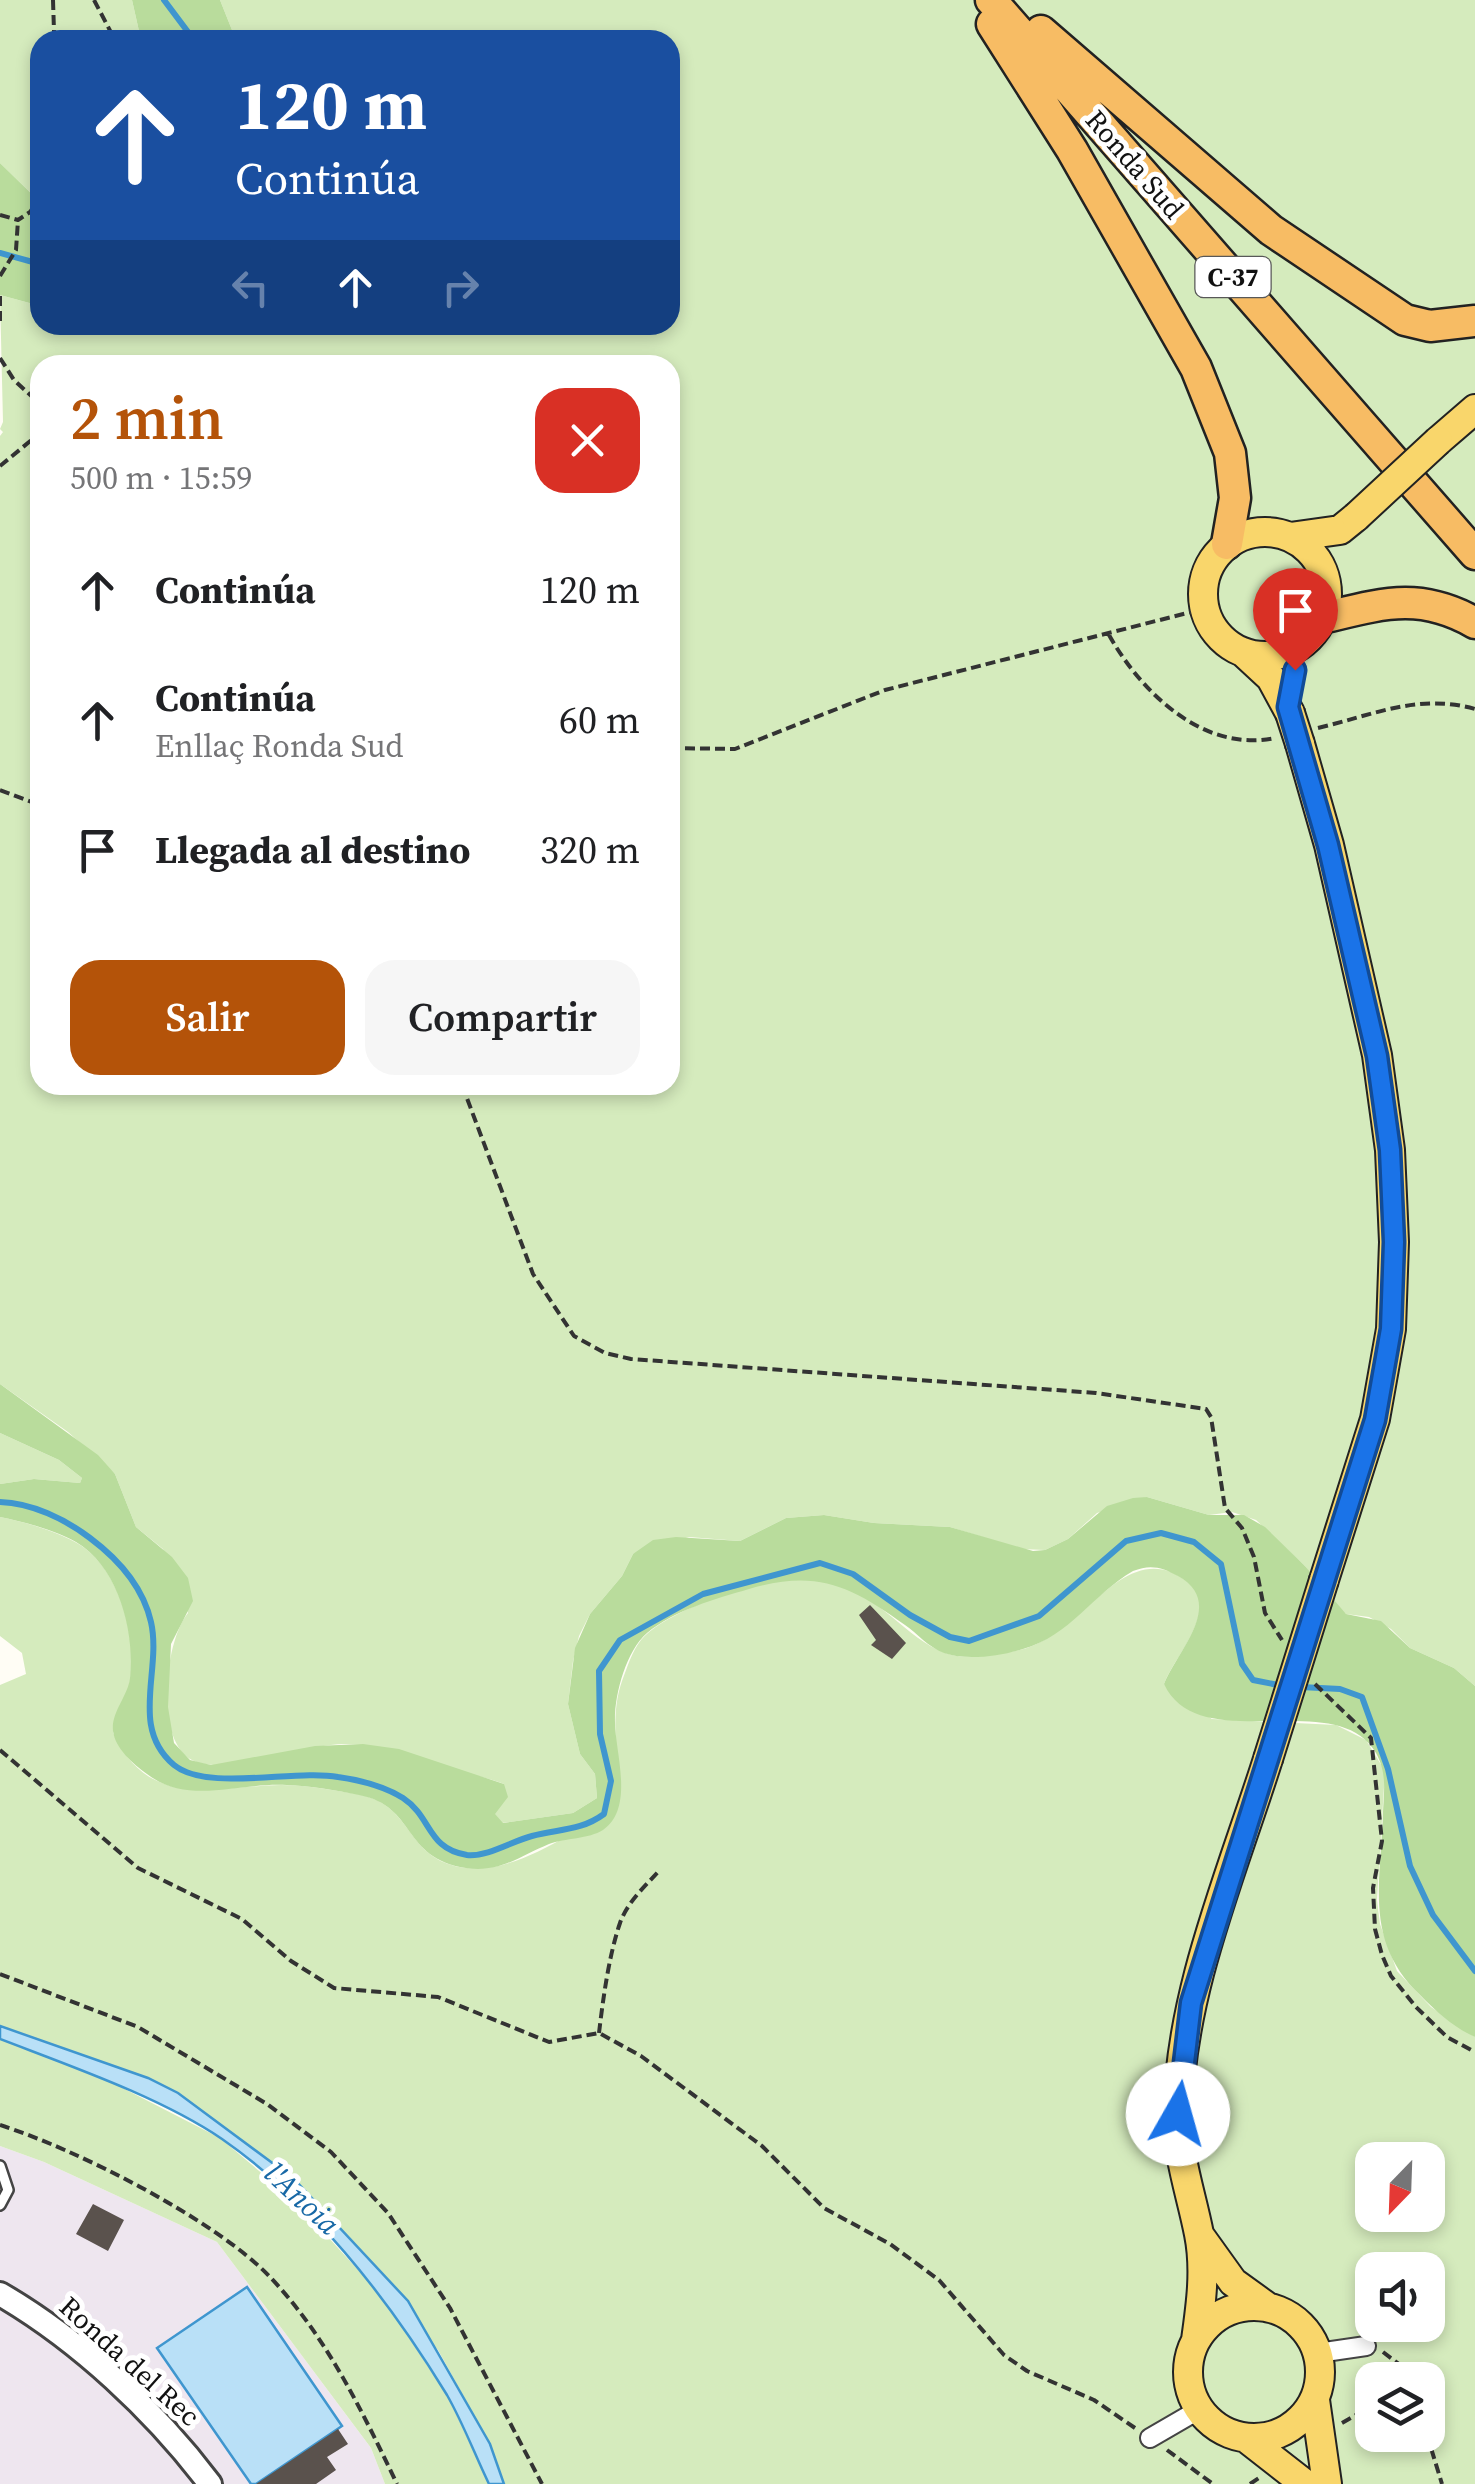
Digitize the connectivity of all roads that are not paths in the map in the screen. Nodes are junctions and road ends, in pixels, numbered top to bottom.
1 (977, 0) edge
2 (992, 0) edge
3 (1006, 0) edge
4 (1475, 320) edge
5 (1475, 409) edge
6 (1348, 524) junction
7 (1290, 538) junction
8 (1227, 544) junction
9 (1475, 554) edge
10 (1325, 579) junction
11 (1475, 623) edge
12 (1314, 630) junction
13 (1244, 653) junction
14 (1290, 710) junction
15 (0, 2166) edge
16 (0, 2205) edge
17 (1199, 2234) junction
18 (0, 2294) edge
19 (1269, 2308) junction
20 (1196, 2340) junction
21 (1366, 2346) road end
22 (1318, 2353) junction
23 (1315, 2400) junction
24 (1200, 2409) junction
25 (1150, 2438) road end
26 (1246, 2438) junction
27 (210, 2484) edge
28 (1305, 2484) edge
29 (1327, 2484) edge

1 - 8 highway
2 - 9 highway, Ronda Sud / C-37
3 - 4 highway
5 - 6 main road, bridge
6 - 7 main road
6 - 10 main road
7 - 8 main road
7 - 10 main road
8 - 13 main road
10 - 12 main road
11 - 12 highway
12 - 13 main road
12 - 14 main road
13 - 14 main road
14 - 17 main road, bridge
15 - 16 lane
17 - 19 main road
17 - 20 main road
18 - 27 street, Ronda del Rec
19 - 20 main road
19 - 22 main road
20 - 24 main road
21 - 22 street
22 - 23 main road
23 - 26 main road
23 - 29 main road
24 - 25 street
24 - 26 main road
26 - 28 main road

